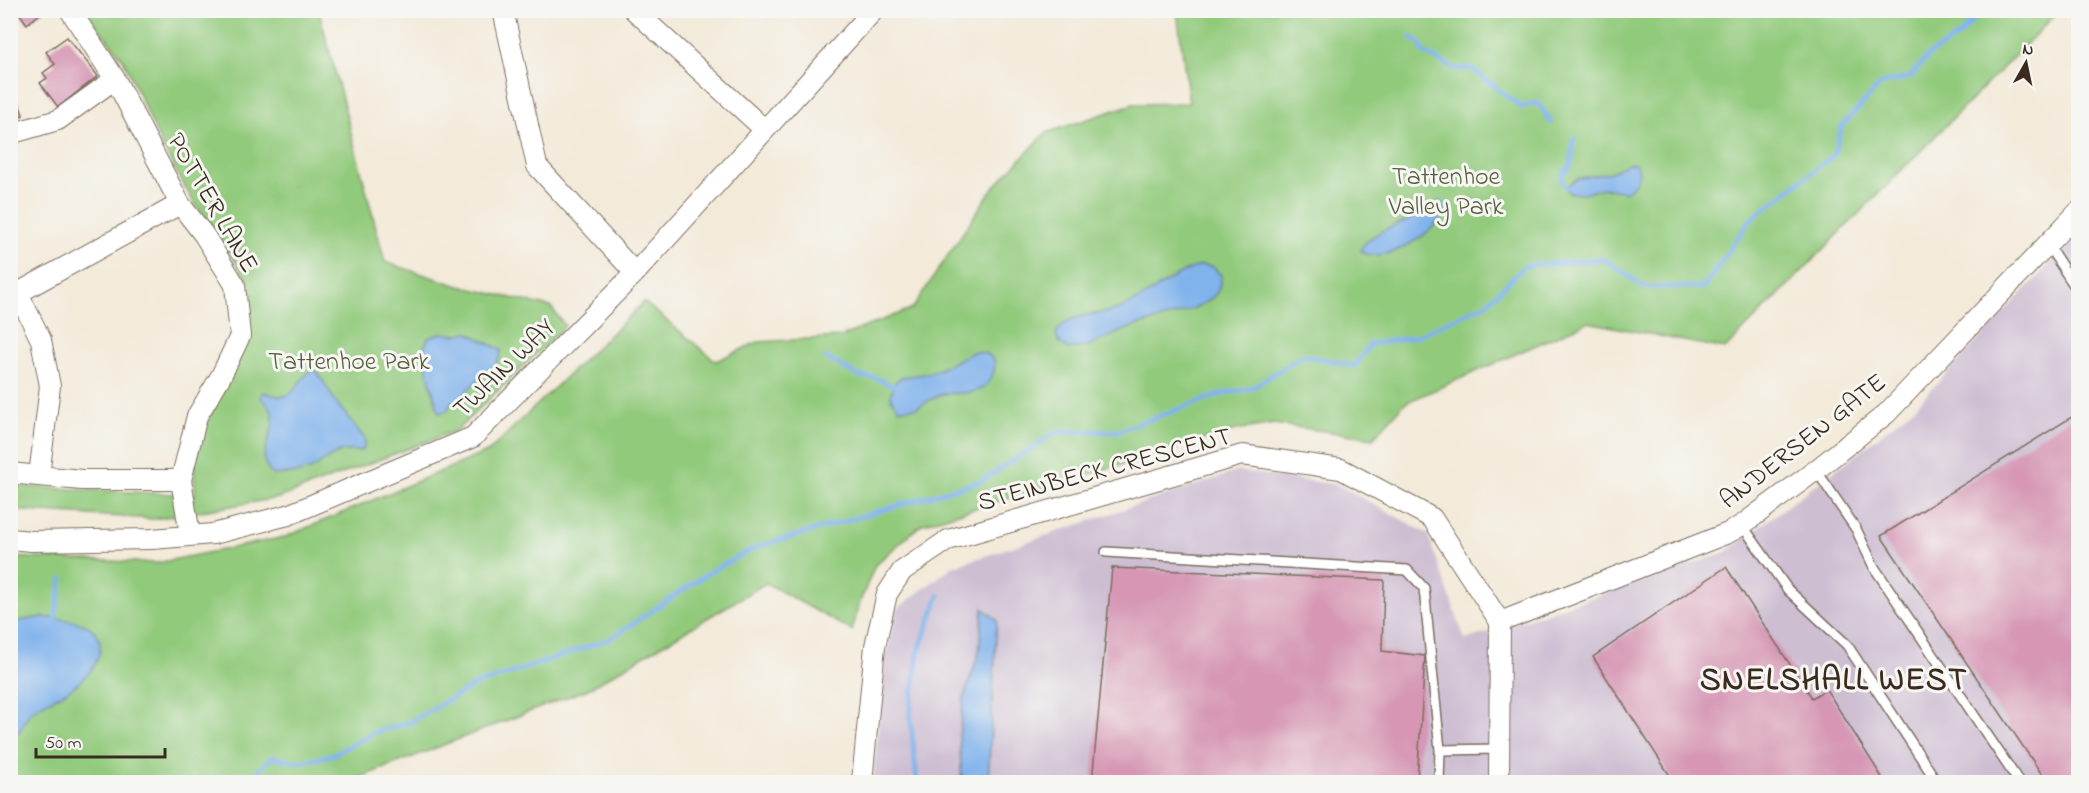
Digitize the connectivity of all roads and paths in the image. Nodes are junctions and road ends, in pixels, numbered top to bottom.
1 (70, 10) edge
2 (503, 10) edge
3 (634, 10) edge
4 (874, 10) edge
5 (115, 79) junction
6 (765, 130) junction
7 (10, 134) edge
8 (180, 204) junction
9 (2079, 212) edge
10 (2048, 245) junction
11 (635, 273) junction
12 (2079, 291) edge
13 (14, 292) edge
14 (1816, 470) junction
15 (10, 473) edge
16 (39, 476) junction
17 (181, 480) junction
18 (1742, 525) junction
19 (190, 536) junction
20 (10, 539) edge
21 (1106, 552) dead end
22 (1500, 622) junction
23 (1499, 749) junction
24 (1440, 750) junction
25 (862, 783) edge
26 (1439, 783) edge
27 (1499, 783) edge
28 (1937, 783) edge
29 (2019, 783) edge

1 - 5 street, POTTER LANE
2 - 11 street
3 - 6 street
4 - 6 street, TWAIN WAY
5 - 7 street
5 - 8 street, POTTER LANE
6 - 11 street, TWAIN WAY
8 - 13 street
8 - 17 street, POTTER LANE
9 - 10 street, ANDERSEN GATE
10 - 12 lane
10 - 14 street, ANDERSEN GATE
11 - 19 street, TWAIN WAY
13 - 16 street
14 - 18 street, ANDERSEN GATE
14 - 29 lane
15 - 16 street
16 - 17 street
17 - 19 street, POTTER LANE
18 - 22 street, ANDERSEN GATE
18 - 28 lane
19 - 20 street, TWAIN WAY
21 - 24 lane
22 - 23 street
22 - 25 street, STEINBECK CRESCENT
23 - 24 lane
23 - 27 street
24 - 26 lane

